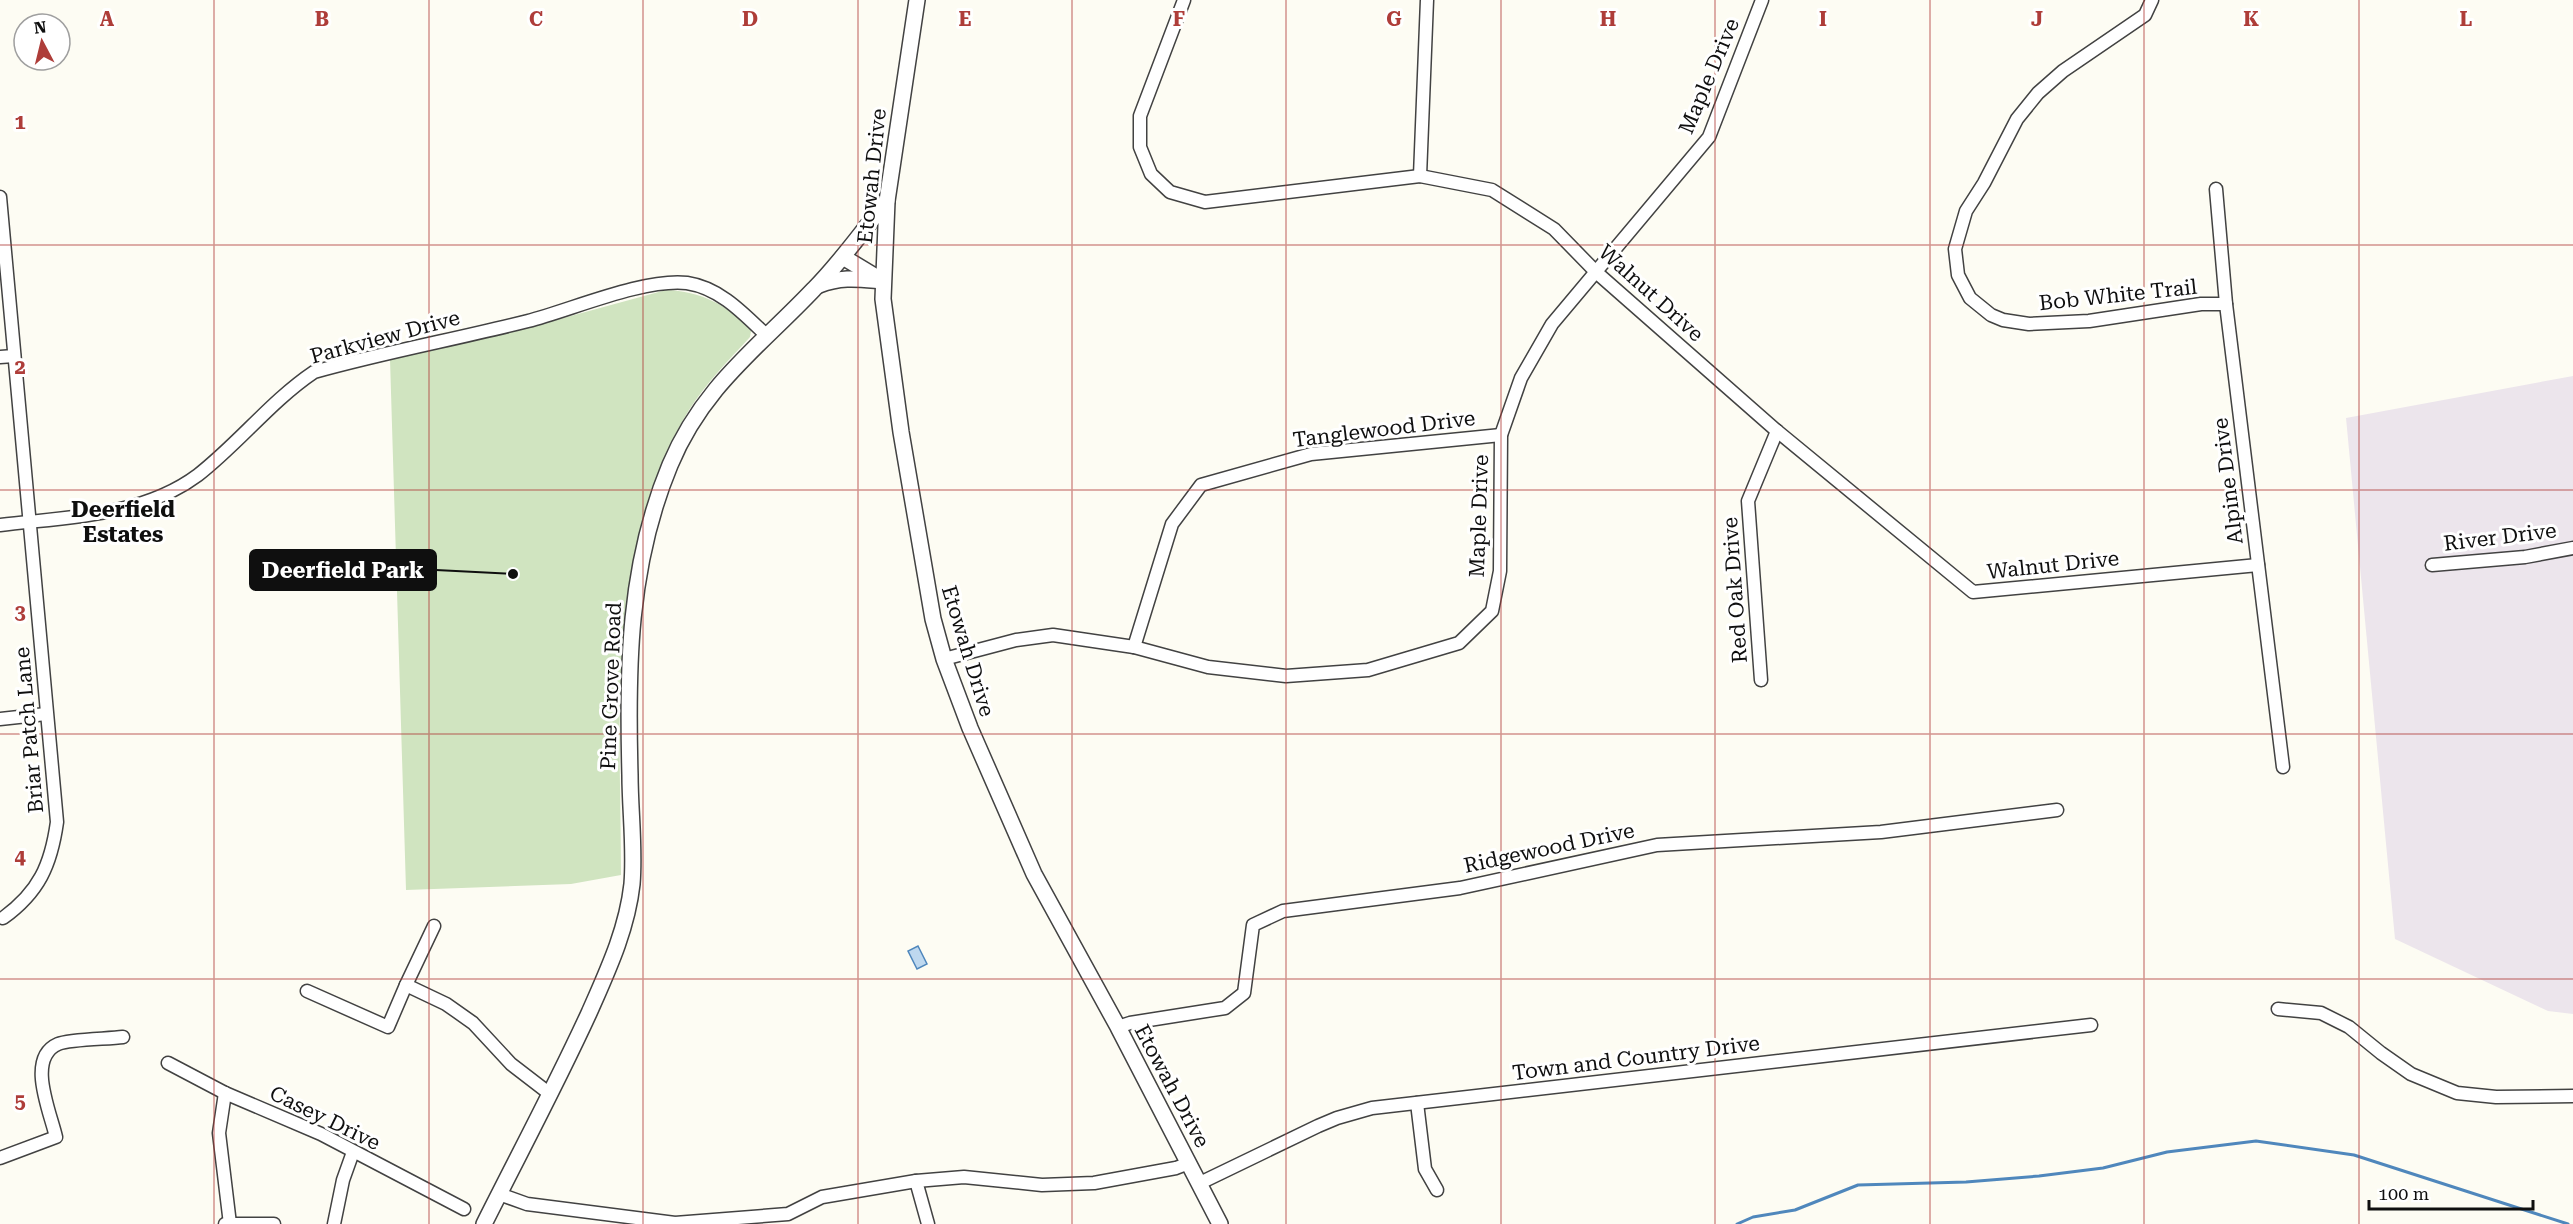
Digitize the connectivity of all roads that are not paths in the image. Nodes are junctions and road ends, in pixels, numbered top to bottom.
1 (917, 0) edge
2 (1184, 0) edge
3 (1427, 0) edge
4 (1762, 0) edge
5 (2152, 0) edge
6 (1420, 176) junction
7 (2216, 189) dead end
8 (0, 197) edge
9 (887, 201) junction
10 (843, 257) junction
11 (1596, 272) junction
12 (883, 281) junction
13 (817, 287) junction
14 (2226, 304) junction
15 (766, 335) junction
16 (14, 356) junction
17 (0, 357) edge
18 (1777, 431) junction
19 (1501, 435) junction
20 (29, 522) junction
21 (0, 525) edge
22 (2573, 548) edge
23 (2258, 565) junction
24 (2432, 565) dead end
25 (1134, 647) junction
26 (944, 659) junction
27 (1761, 680) dead end
28 (46, 714) junction
29 (0, 719) edge
30 (2283, 767) dead end
31 (2057, 810) dead end
32 (3, 918) dead end
33 (434, 926) dead end
34 (406, 985) junction
35 (307, 991) dead end
36 (2278, 1008) dead end
37 (2091, 1025) dead end
38 (1118, 1028) junction
39 (123, 1037) dead end
40 (168, 1063) dead end
41 (225, 1094) junction
42 (550, 1094) junction
43 (2573, 1096) edge
44 (1417, 1102) junction
45 (353, 1152) junction
46 (0, 1158) edge
47 (1190, 1163) junction
48 (916, 1181) junction
49 (1200, 1183) junction
50 (1437, 1190) dead end
51 (500, 1194) junction
52 (464, 1209) dead end
53 (227, 1224) edge
54 (274, 1224) edge
55 (334, 1224) edge
56 (484, 1224) edge
57 (928, 1224) edge
58 (1220, 1224) edge

1 - 9 street, Etowah Drive
2 - 6 street, Walnut Drive
3 - 6 street
4 - 11 street, Maple Drive
5 - 14 street, Bob White Trail
6 - 11 street, Walnut Drive
7 - 14 street, Alpine Drive
8 - 16 street, Briar Patch Lane
9 - 10 street, Pine Grove Road
9 - 12 street, Etowah Drive
10 - 12 street
10 - 13 street, Pine Grove Road
11 - 18 street, Walnut Drive
11 - 19 street, Maple Drive
12 - 13 street
12 - 26 street, Etowah Drive
13 - 15 street, Pine Grove Road
14 - 23 street, Alpine Drive
15 - 20 street, Parkview Drive
15 - 42 street, Pine Grove Road
16 - 17 street
16 - 20 street, Briar Patch Lane
18 - 23 street, Walnut Drive
18 - 27 street, Red Oak Drive
19 - 25 street, Tanglewood Drive
19 - 25 street, Maple Drive
20 - 21 street, Parkview Drive
20 - 28 street, Briar Patch Lane
22 - 24 street, River Drive
23 - 30 street, Alpine Drive
25 - 26 street, Maple Drive
26 - 38 street, Etowah Drive
28 - 29 street
28 - 32 street, Briar Patch Lane
31 - 38 street, Ridgewood Drive
33 - 34 street
34 - 35 street
34 - 42 street
36 - 43 street
37 - 44 street, Town and Country Drive
38 - 47 street, Etowah Drive
39 - 46 street
40 - 41 street, Casey Drive
41 - 45 street, Casey Drive
41 - 53 street
42 - 51 street, Pine Grove Road
44 - 49 street, Town and Country Drive
44 - 50 street
45 - 52 street, Casey Drive
45 - 55 street
47 - 48 street
47 - 49 street, Etowah Drive
48 - 51 street
48 - 57 street
49 - 58 street, Etowah Drive
51 - 56 street, Pine Grove Road
53 - 54 street

